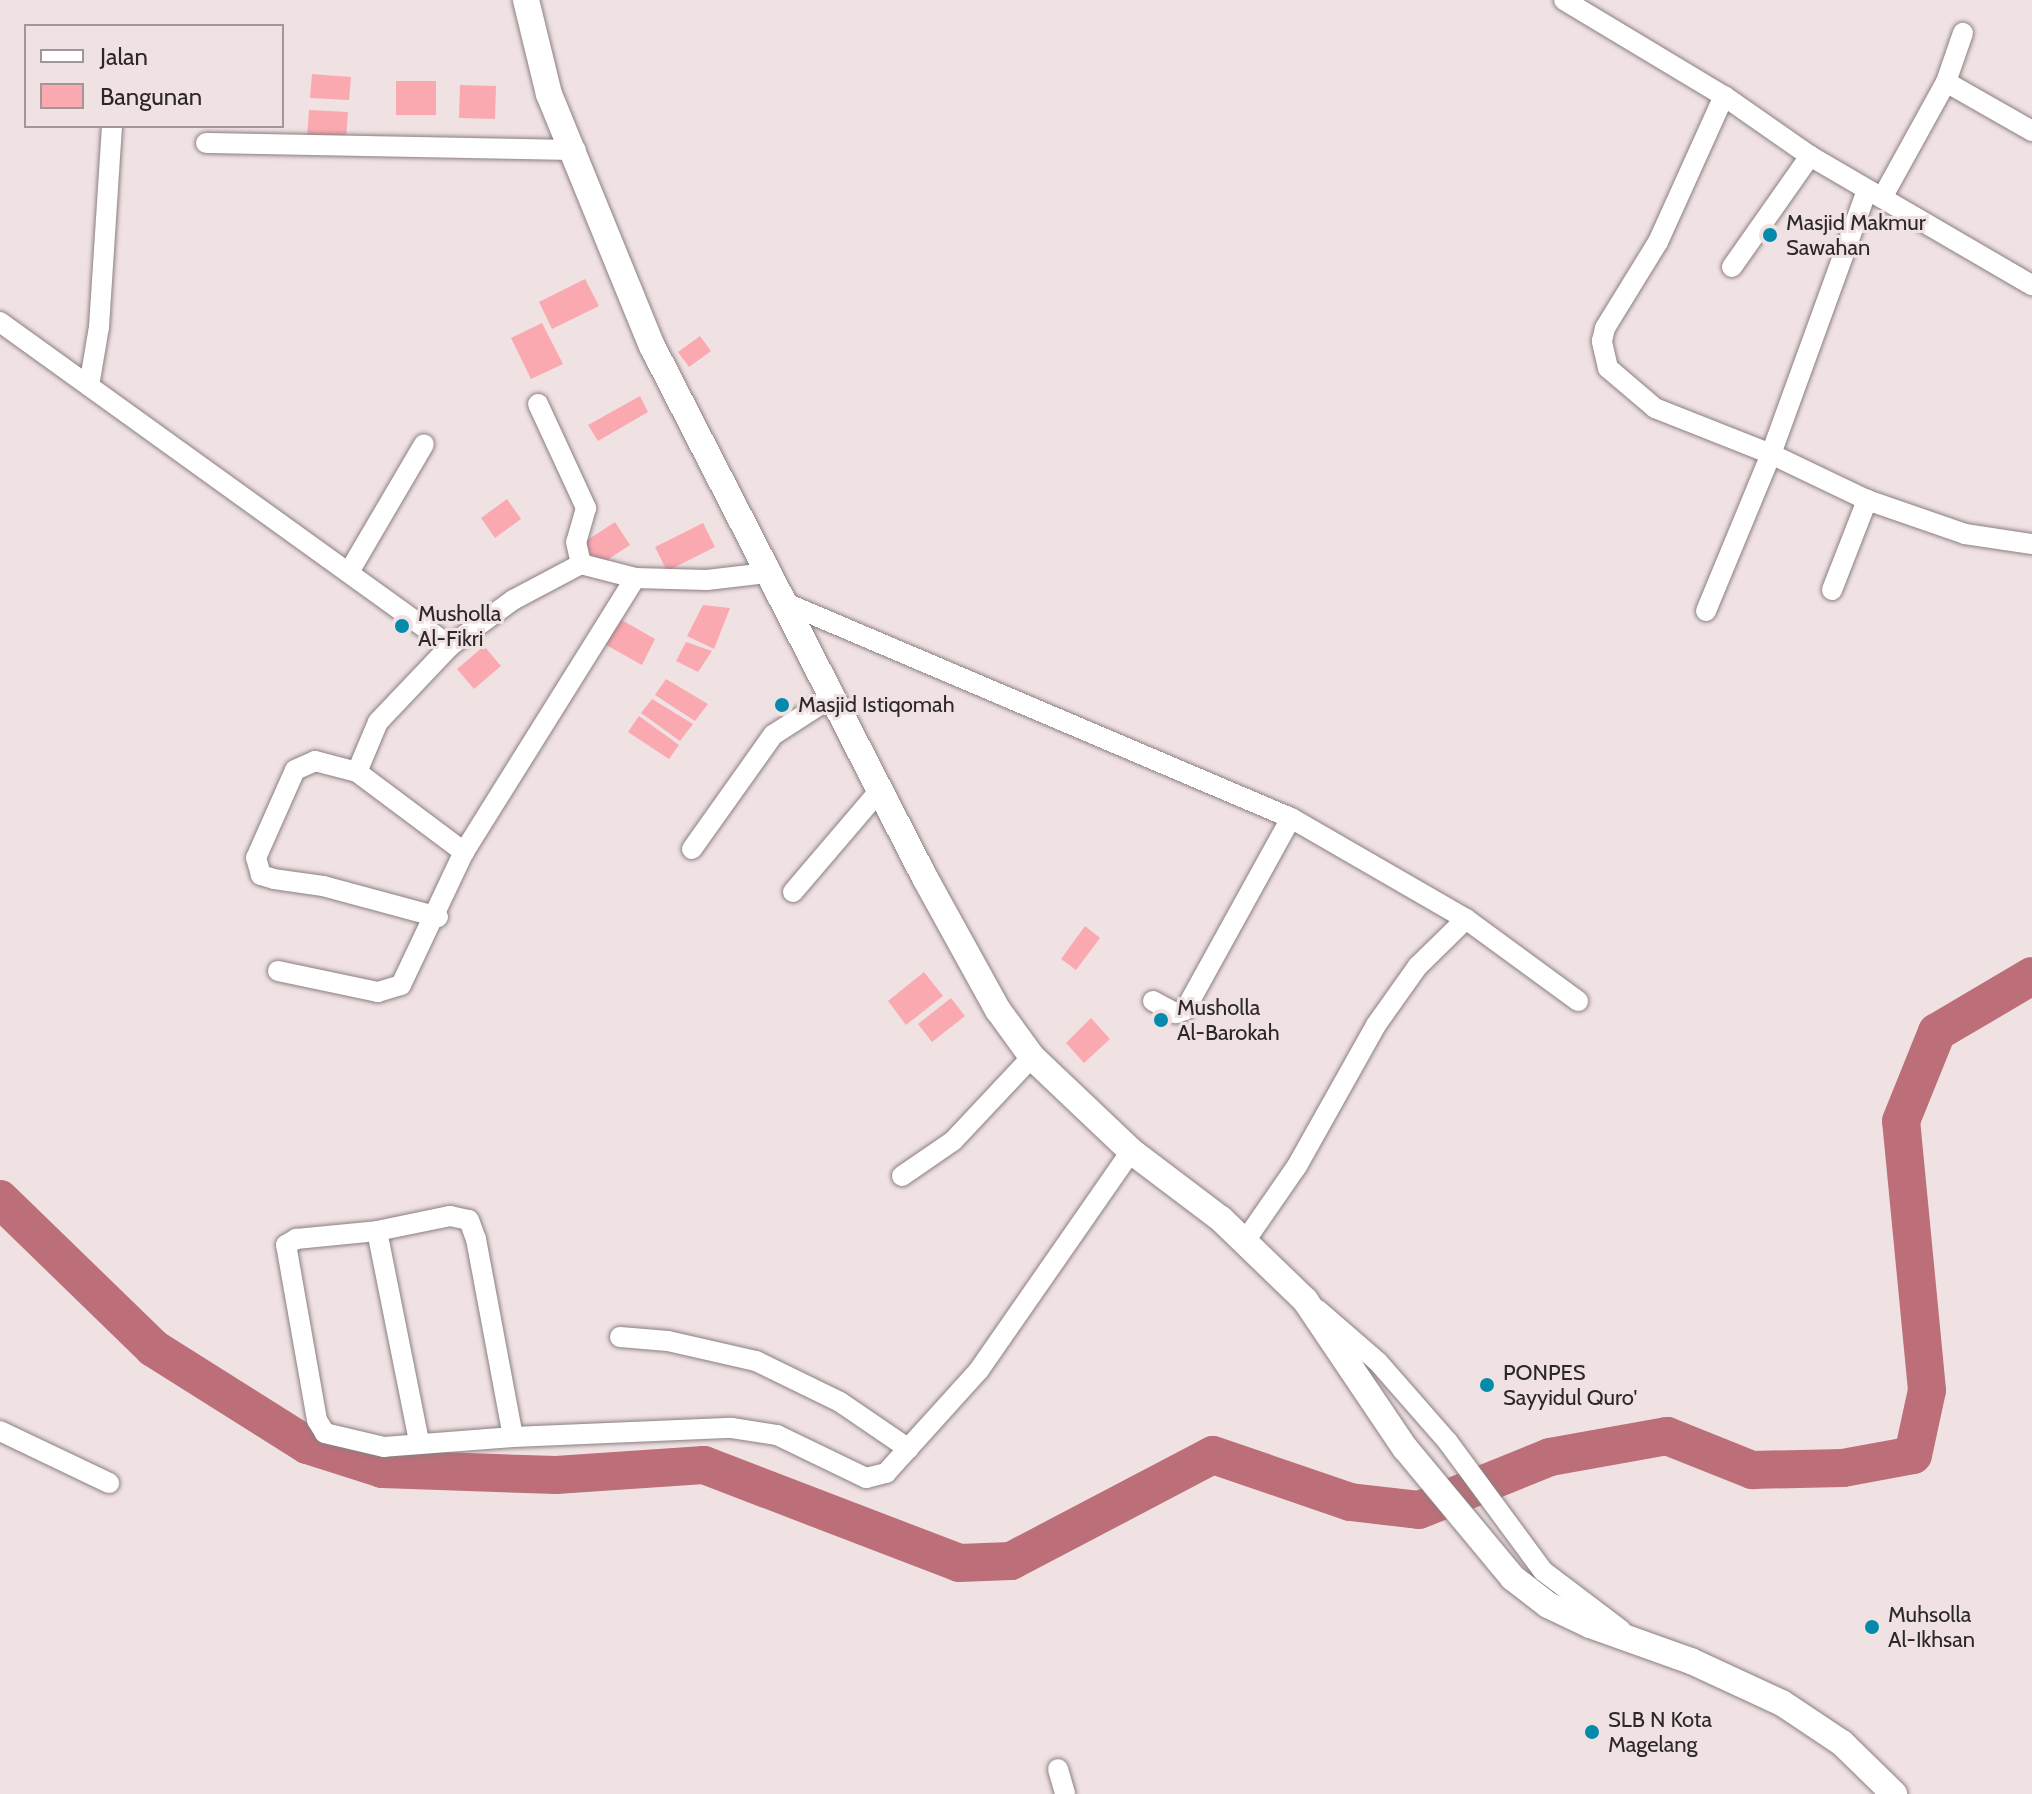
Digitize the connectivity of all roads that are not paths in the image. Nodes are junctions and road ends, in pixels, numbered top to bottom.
1 (526, 0) edge
2 (1564, 0) edge
3 (1963, 33) dead end
4 (1946, 82) junction
5 (1724, 96) junction
6 (112, 128) edge
7 (2032, 131) edge
8 (206, 143) dead end
9 (576, 150) junction
10 (1810, 156) junction
11 (1875, 194) junction
12 (1732, 267) dead end
13 (2032, 285) edge
14 (0, 322) edge
15 (89, 386) junction
16 (538, 404) dead end
17 (424, 444) dead end
18 (1771, 454) junction
19 (1867, 500) junction
20 (2032, 544) edge
21 (581, 564) junction
22 (349, 572) junction
23 (767, 573) junction
24 (635, 578) junction
25 (1832, 590) dead end
26 (780, 601) junction
27 (1706, 611) dead end
28 (450, 646) junction
29 (832, 697) junction
30 (357, 772) junction
31 (881, 789) junction
32 (1291, 818) junction
33 (692, 849) dead end
34 (464, 852) junction
35 (793, 892) dead end
36 (438, 917) junction
37 (1466, 919) junction
38 (278, 971) dead end
39 (1153, 1001) dead end
40 (1578, 1001) dead end
41 (1032, 1057) junction
42 (1131, 1151) junction
43 (902, 1176) dead end
44 (377, 1231) junction
45 (1245, 1241) junction
46 (1305, 1300) junction
47 (620, 1337) dead end
48 (0, 1431) edge
49 (513, 1437) junction
50 (419, 1441) junction
51 (909, 1449) junction
52 (109, 1483) dead end
53 (1638, 1643) junction
54 (1058, 1769) dead end
55 (1065, 1794) edge
56 (1894, 1794) edge

1 - 9 street
2 - 5 street
3 - 4 street
4 - 7 street
4 - 11 street
5 - 10 street
5 - 18 street
6 - 15 street
8 - 9 street
9 - 23 street
10 - 11 street
10 - 12 street
11 - 13 street
11 - 18 street
14 - 15 street
15 - 22 street
16 - 21 street
17 - 22 street
18 - 19 street
18 - 27 street
19 - 20 street
19 - 25 street
21 - 24 street
21 - 28 street
22 - 28 street
23 - 24 street
23 - 26 street
24 - 34 street
26 - 29 street
26 - 32 street
28 - 30 street
29 - 31 street
29 - 33 street
30 - 34 street
30 - 36 street
31 - 35 street
31 - 41 street
32 - 37 street
32 - 39 street
34 - 36 street
36 - 38 street
37 - 40 street
37 - 45 street
41 - 42 street
41 - 43 street
42 - 45 street
42 - 51 street
44 - 49 street
44 - 50 street
44 - 50 street
45 - 46 street
46 - 53 street
46 - 53 street
47 - 51 street
48 - 52 street
49 - 50 street
49 - 51 street
53 - 56 street
54 - 55 street

